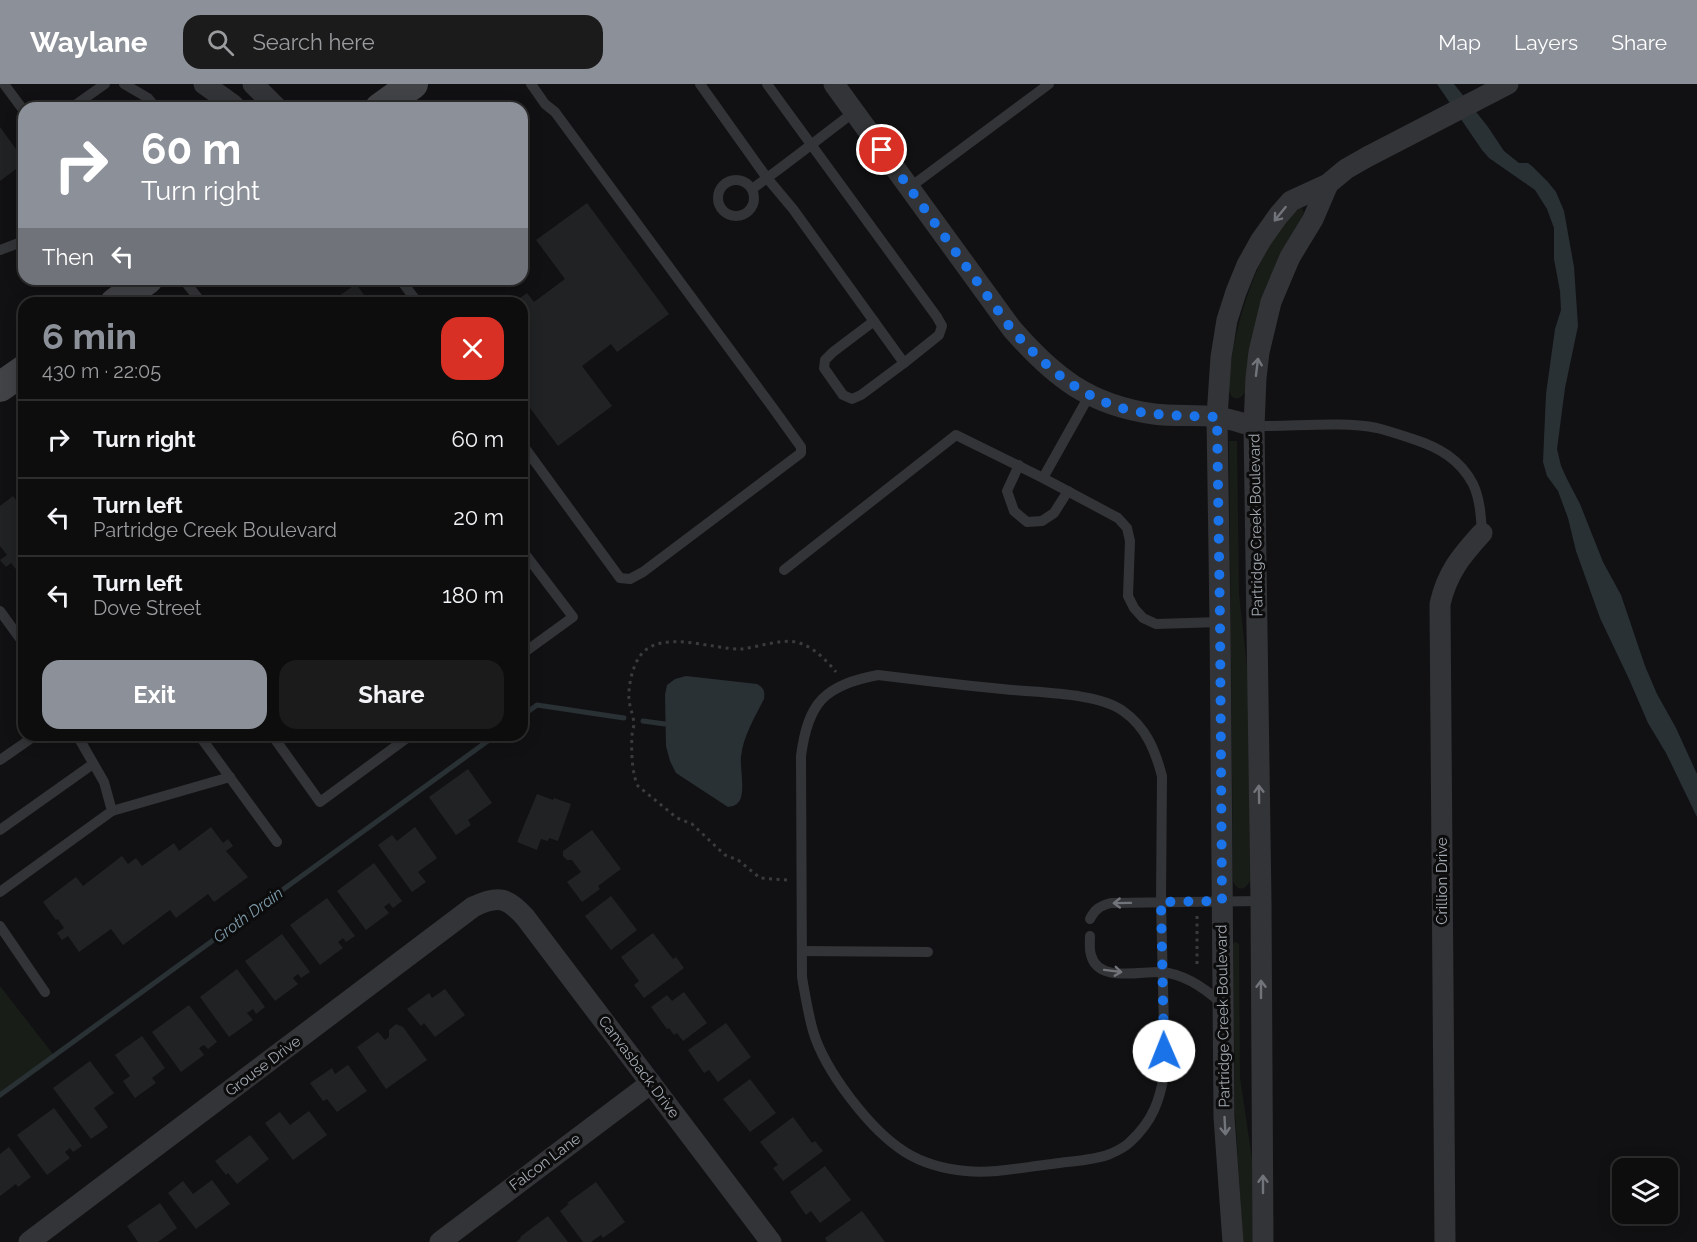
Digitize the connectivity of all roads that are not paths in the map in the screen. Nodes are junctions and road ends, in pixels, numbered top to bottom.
1 (105, 84) edge
2 (124, 84) edge
3 (204, 84) edge
4 (253, 84) edge
5 (413, 84) edge
6 (531, 84) edge
7 (700, 84) edge
8 (767, 84) edge
9 (834, 84) edge
10 (1049, 84) edge
11 (8, 85) edge
12 (1500, 88) edge
13 (18, 102) edge
14 (80, 102) edge
15 (151, 102) edge
16 (229, 102) edge
17 (271, 102) edge
18 (388, 102) edge
19 (854, 112) junction
20 (811, 144) junction
21 (767, 178) junction
22 (1328, 184) junction
23 (909, 188) junction
24 (752, 189) dead end
25 (18, 243) edge
26 (0, 250) edge
27 (136, 285) edge
28 (188, 285) edge
29 (122, 297) edge
30 (197, 297) edge
31 (874, 321) junction
32 (904, 363) junction
33 (18, 374) edge
34 (0, 387) edge
35 (1089, 396) junction
36 (1217, 417) junction
37 (1254, 426) junction
38 (528, 452) edge
39 (1018, 465) junction
40 (1044, 478) junction
41 (1068, 491) junction
42 (1482, 533) joint
43 (528, 558) edge
44 (784, 570) dead end
45 (0, 611) edge
46 (1220, 622) junction
47 (18, 636) edge
48 (528, 650) edge
49 (27, 741) edge
50 (80, 741) edge
51 (203, 741) edge
52 (276, 741) edge
53 (403, 741) edge
54 (0, 760) edge
55 (93, 764) junction
56 (230, 777) junction
57 (112, 811) junction
58 (0, 830) edge
59 (277, 842) dead end
60 (0, 892) edge
61 (501, 899) joint
62 (1222, 901) junction
63 (1261, 901) junction
64 (1161, 902) junction
65 (1090, 919) dead end
66 (0, 926) edge
67 (1090, 936) dead end
68 (802, 951) junction
69 (928, 952) dead end
70 (1162, 972) junction
71 (45, 992) dead end
72 (1223, 1005) junction
73 (651, 1083) junction
74 (29, 1242) edge
75 (440, 1242) edge
76 (771, 1242) edge
77 (1233, 1242) edge
78 (1263, 1242) edge
79 (1445, 1242) edge

1 - 14 lane
2 - 15 lane
3 - 16 street
4 - 17 street
5 - 18 main road
6 - 38 lane
7 - 21 lane
8 - 20 lane
9 - 19 street
10 - 23 lane
11 - 13 lane
12 - 22 street, Partridge Creek Boulevard
19 - 20 lane
19 - 23 street
20 - 21 lane
20 - 32 lane
21 - 24 lane
21 - 31 lane
22 -> 36 street, Partridge Creek Boulevard
37 -> 22 street, Partridge Creek Boulevard
23 - 35 street
25 - 26 lane
27 - 29 main road
28 - 30 lane
31 - 32 lane
31 - 32 lane
33 - 34 main road
35 - 36 street
35 - 40 lane
36 - 37 street
36 - 46 street, Partridge Creek Boulevard
37 - 42 lane
63 -> 37 street, Partridge Creek Boulevard
39 - 40 lane
39 - 41 lane
39 - 44 lane
40 - 41 lane
41 - 46 lane
42 - 79 street, Crillion Drive
43 - 48 lane
45 - 47 lane
46 - 62 street, Partridge Creek Boulevard
49 - 54 lane
50 - 55 lane
51 - 56 lane
52 - 53 lane
55 - 57 lane
55 - 58 lane
56 - 57 lane
56 - 59 lane
57 - 60 lane
61 - 73 street, Canvasback Drive
61 - 74 street, Grouse Drive
62 - 63 lane
62 - 64 lane
62 - 72 street, Partridge Creek Boulevard
78 -> 63 street, Partridge Creek Boulevard
64 -> 65 lane
64 - 68 lane
64 - 70 lane
66 - 71 lane
67 -> 70 lane
68 - 69 lane
68 - 70 lane
70 - 72 lane
72 -> 77 street, Partridge Creek Boulevard
73 - 75 street, Falcon Lane
73 - 76 street, Canvasback Drive

